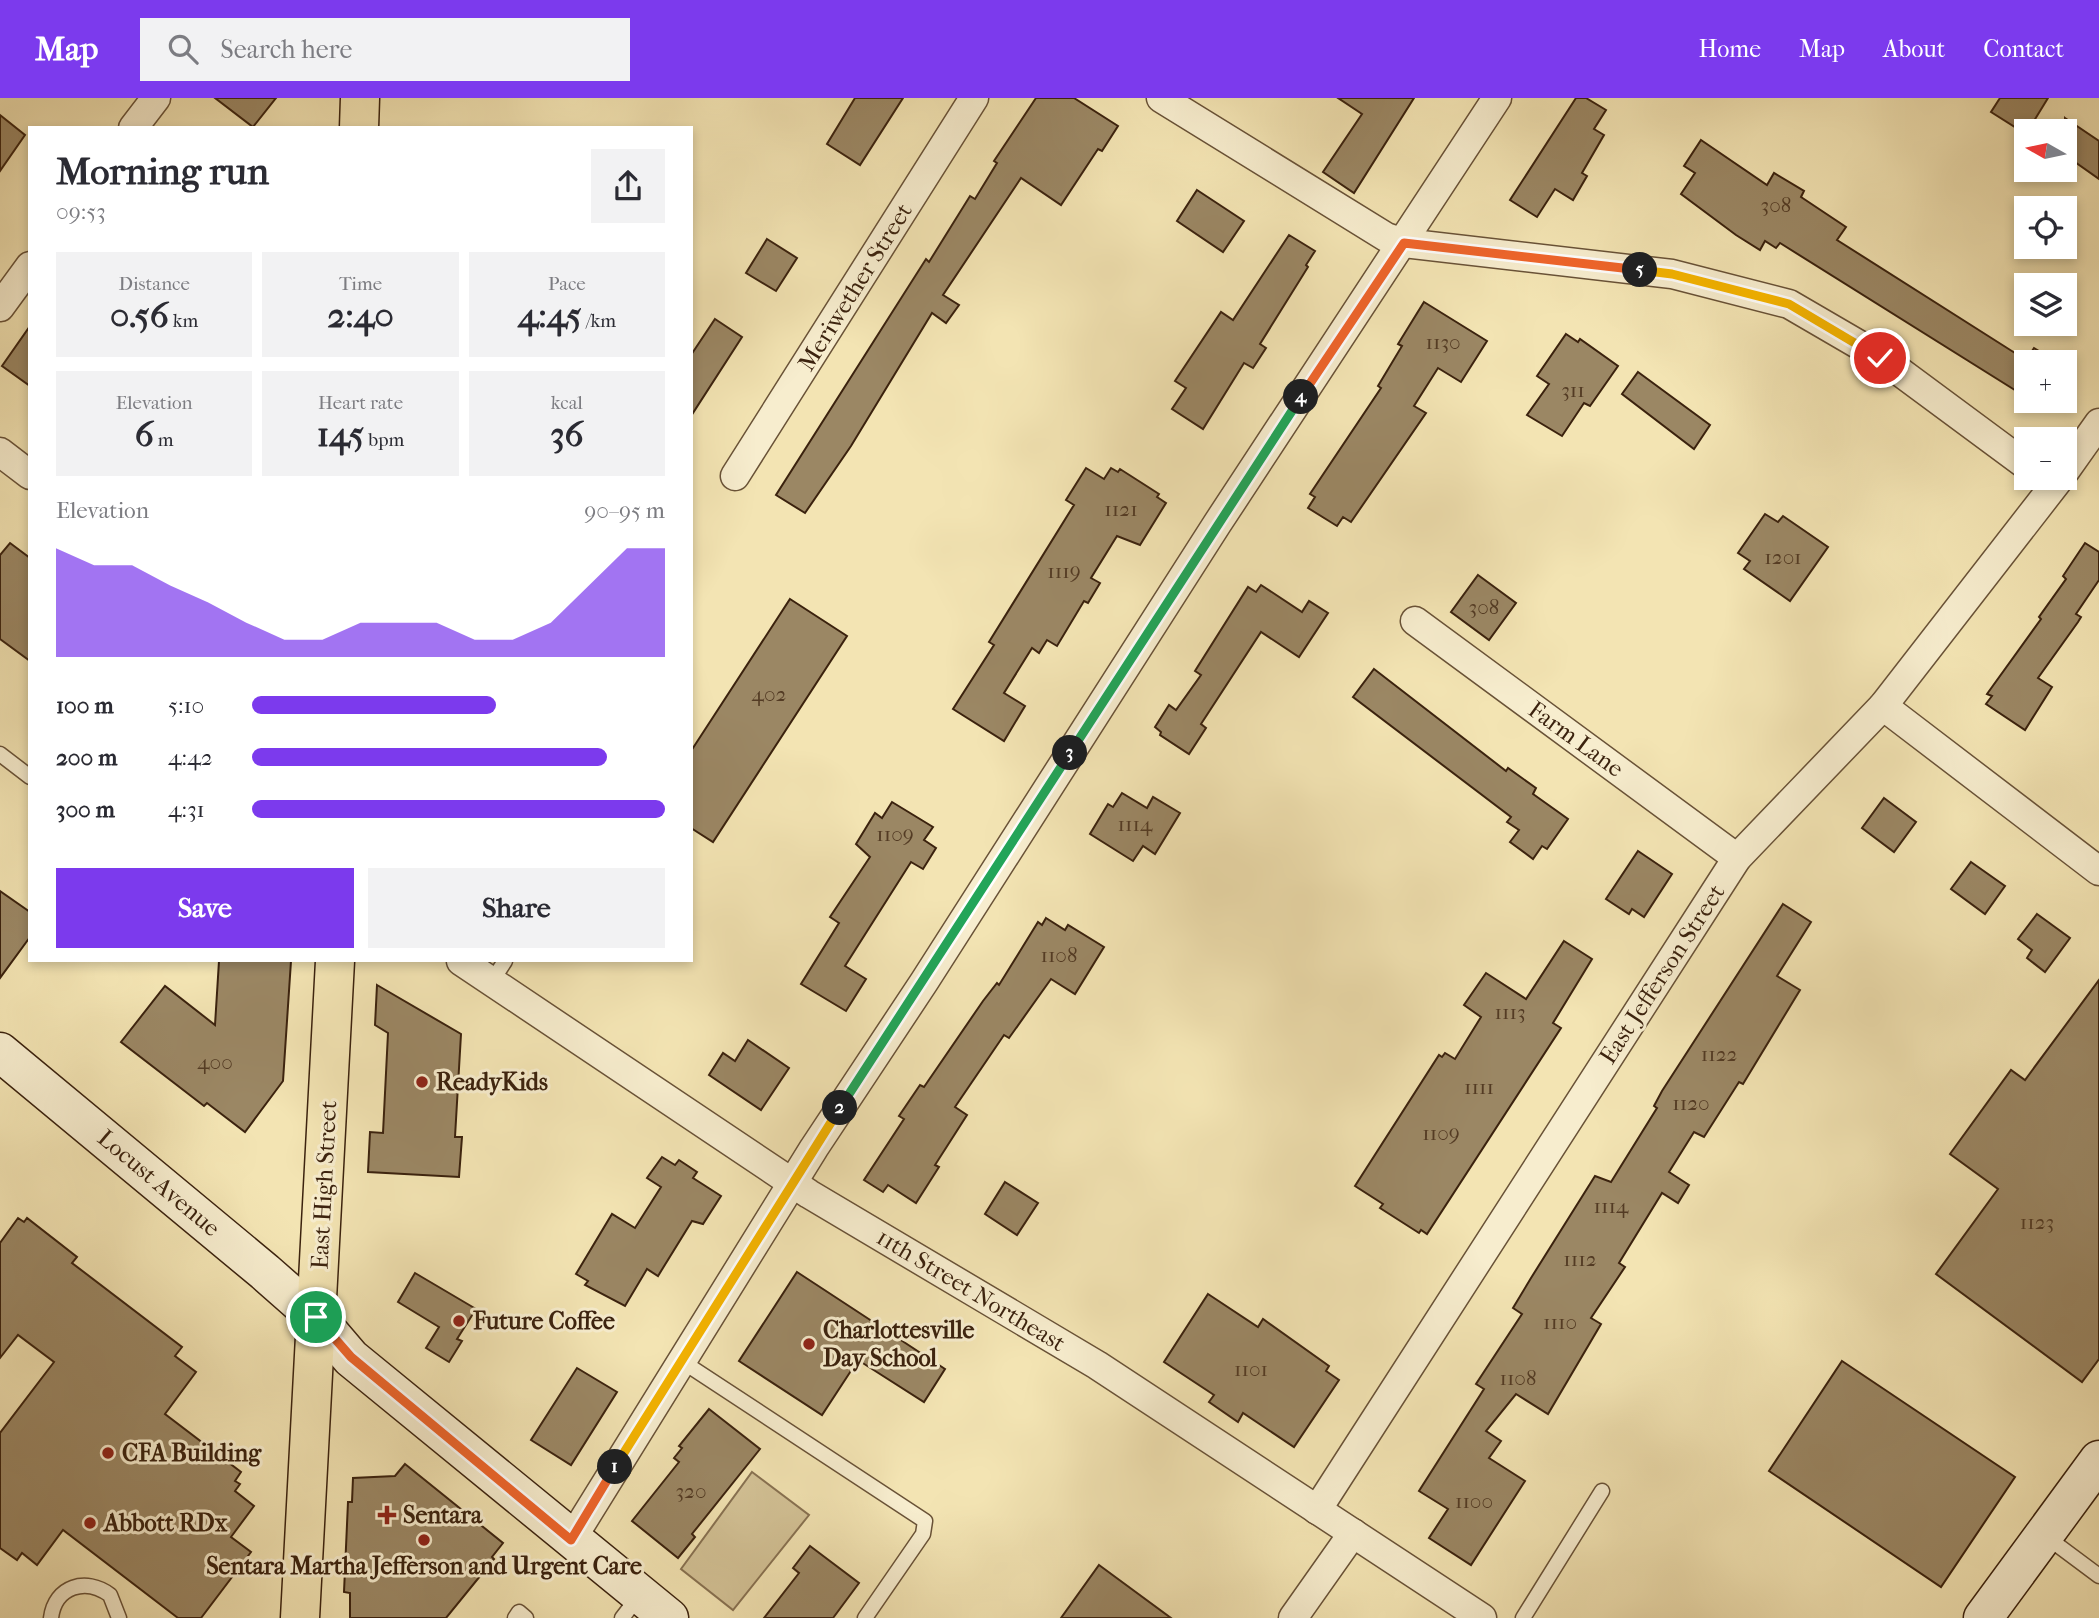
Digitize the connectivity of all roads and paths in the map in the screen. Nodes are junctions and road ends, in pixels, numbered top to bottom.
1 (156, 98) edge
2 (360, 98) edge
3 (974, 98) edge
4 (1161, 98) edge
5 (1497, 98) edge
6 (135, 126) edge
7 (359, 126) edge
8 (1404, 243) junction
9 (28, 269) edge
10 (0, 307) edge
11 (2099, 423) edge
12 (2077, 451) edge
13 (0, 452) edge
14 (2014, 456) edge
15 (28, 473) edge
16 (735, 476) dead end
17 (2047, 490) edge
18 (1415, 621) dead end
19 (1883, 706) junction
20 (0, 754) edge
21 (28, 775) edge
22 (1737, 858) junction
23 (2099, 871) edge
24 (335, 962) edge
25 (465, 962) edge
26 (499, 971) edge
27 (1, 1055) edge
28 (792, 1182) junction
29 (316, 1317) junction
30 (680, 1360) junction
31 (2099, 1461) edge
32 (1602, 1491) dead end
33 (1317, 1510) junction
34 (1353, 1533) junction
35 (2044, 1535) junction
36 (571, 1540) junction
37 (2099, 1576) edge
38 (644, 1610) edge
39 (51, 1618) edge
40 (119, 1618) edge
41 (300, 1618) edge
42 (515, 1618) edge
43 (526, 1618) edge
44 (865, 1618) edge
45 (1293, 1618) edge
46 (1482, 1618) edge
47 (1523, 1618) edge
48 (1983, 1618) edge

1 - 6 street
2 - 7 main road
3 - 16 street, Meriwether Street
4 - 8 street
5 - 8 street
8 - 14 street
8 - 28 street
9 - 10 street
11 - 12 street, East Jefferson Street
13 - 15 street
17 - 19 street, East Jefferson Street
18 - 22 street, Farm Lane
19 - 22 street, East Jefferson Street
19 - 23 street
20 - 21 lane
22 - 33 street, East Jefferson Street
24 - 29 main road, East High Street
25 - 26 street, 11th Street Northeast
26 - 28 street, 11th Street Northeast
27 - 29 street, Locust Avenue
28 - 30 street
28 - 33 street, 11th Street Northeast
29 - 36 street, Locust Avenue
29 - 41 main road, East High Street
30 - 36 street
30 - 44 lane
31 - 35 street
32 - 47 lane
33 - 34 street, 11th Street Northeast
34 - 45 street
34 - 46 street, 11th Street Northeast
35 - 37 lane
35 - 48 street
36 - 38 street, Locust Avenue
39 - 40 lane
42 - 43 lane

